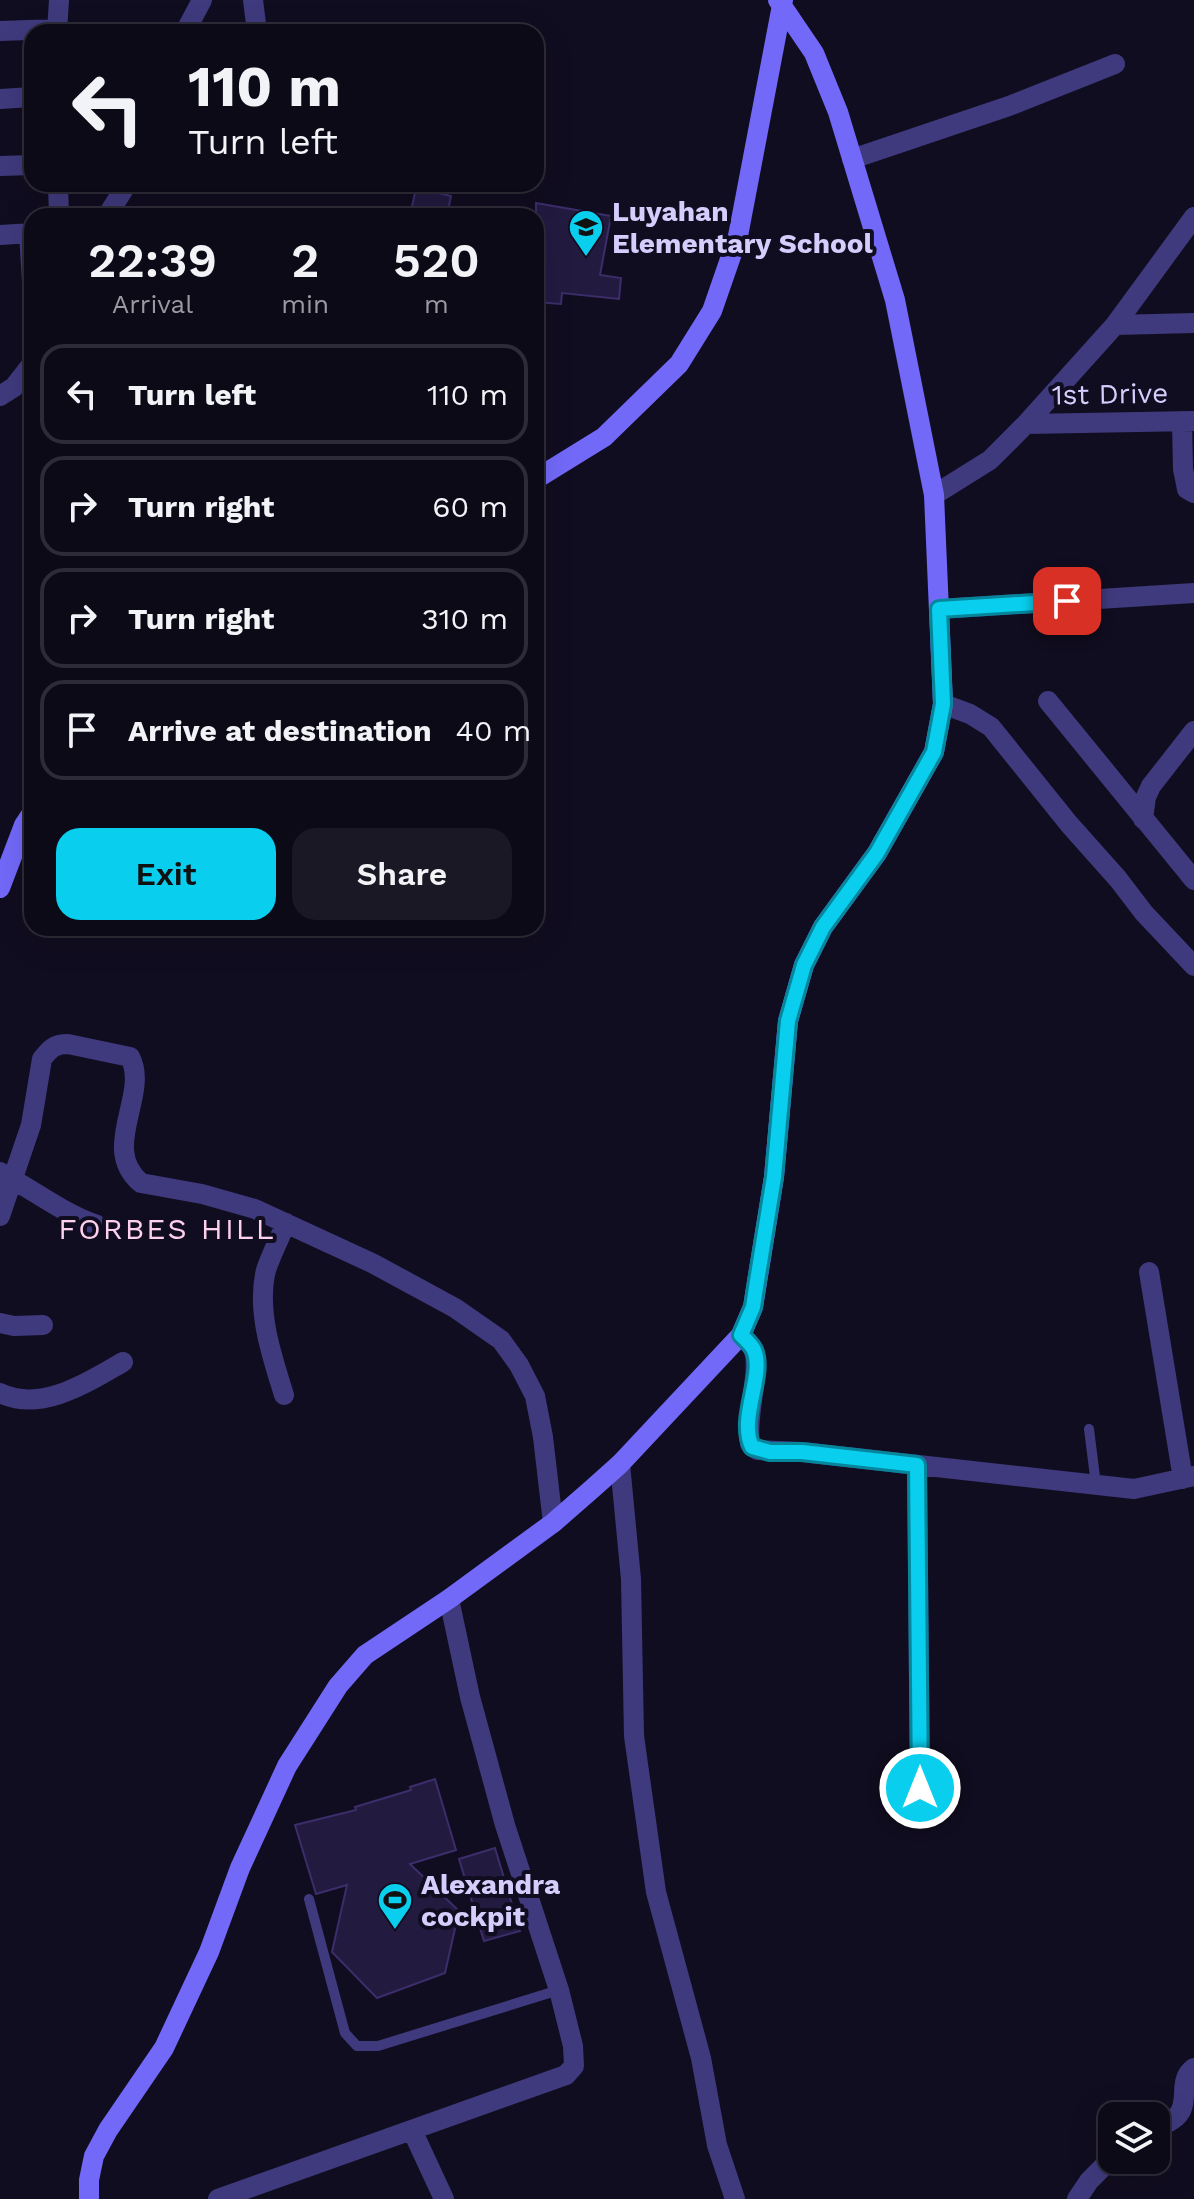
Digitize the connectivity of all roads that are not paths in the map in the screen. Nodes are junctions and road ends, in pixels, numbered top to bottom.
1 (59, 0) edge
2 (253, 0) edge
3 (781, 1) edge
4 (200, 4) edge
5 (57, 24) edge
6 (189, 24) edge
7 (256, 24) edge
8 (0, 31) edge
9 (24, 31) edge
10 (1115, 64) dead end
11 (24, 98) edge
12 (0, 99) edge
13 (852, 159) junction
14 (24, 165) edge
15 (0, 166) edge
16 (1194, 217) edge
17 (24, 233) edge
18 (0, 235) edge
19 (1194, 323) edge
20 (1115, 325) junction
21 (24, 374) edge
22 (0, 396) edge
23 (1188, 421) edge
24 (1026, 424) junction
25 (544, 474) edge
26 (1194, 493) edge
27 (934, 495) junction
28 (1194, 593) edge
29 (939, 609) junction
30 (1048, 701) dead end
31 (943, 704) junction
32 (1191, 743) edge
33 (1143, 819) junction
34 (24, 825) edge
35 (1194, 880) edge
36 (0, 888) edge
37 (1194, 966) edge
38 (4, 1174) edge
39 (0, 1216) edge
40 (286, 1223) junction
41 (97, 1225) dead end
42 (1149, 1272) dead end
43 (0, 1323) edge
44 (43, 1325) dead end
45 (741, 1335) junction
46 (123, 1362) dead end
47 (0, 1393) edge
48 (284, 1395) dead end
49 (1089, 1429) dead end
50 (620, 1464) junction
51 (917, 1465) junction
52 (1188, 1477) edge
53 (1096, 1485) junction
54 (553, 1523) junction
55 (449, 1599) junction
56 (920, 1788) dead end
57 (309, 1899) dead end
58 (559, 1990) junction
59 (1194, 2068) edge
60 (1170, 2121) edge
61 (412, 2130) junction
62 (1098, 2172) edge
63 (89, 2199) edge
64 (218, 2199) edge
65 (444, 2199) edge
66 (735, 2199) edge
67 (1077, 2199) edge

1 - 5 street
2 - 7 street
3 - 13 street
3 - 25 street
4 - 6 street
8 - 9 street
10 - 13 street
11 - 12 street
13 - 27 street
14 - 15 street
16 - 20 street
17 - 18 street
19 - 20 street
20 - 24 street
21 - 22 street
23 - 24 street, 1st Drive
23 - 26 street
24 - 27 street
27 - 29 street
28 - 29 street
29 - 31 street
30 - 33 street
31 - 37 street
31 - 45 street
32 - 33 street
33 - 35 street
34 - 36 street
38 - 39 street
38 - 40 street
38 - 41 street
40 - 48 street
40 - 54 street
42 - 52 street
43 - 44 street
45 - 50 street
45 - 51 street
46 - 47 street
49 - 53 lane
50 - 54 street
50 - 66 street
51 - 53 street
51 - 56 street
52 - 53 street
54 - 55 street
55 - 58 street
55 - 63 street
57 - 58 lane
58 - 61 street
59 - 60 street
61 - 64 street
61 - 65 street
62 - 67 street

